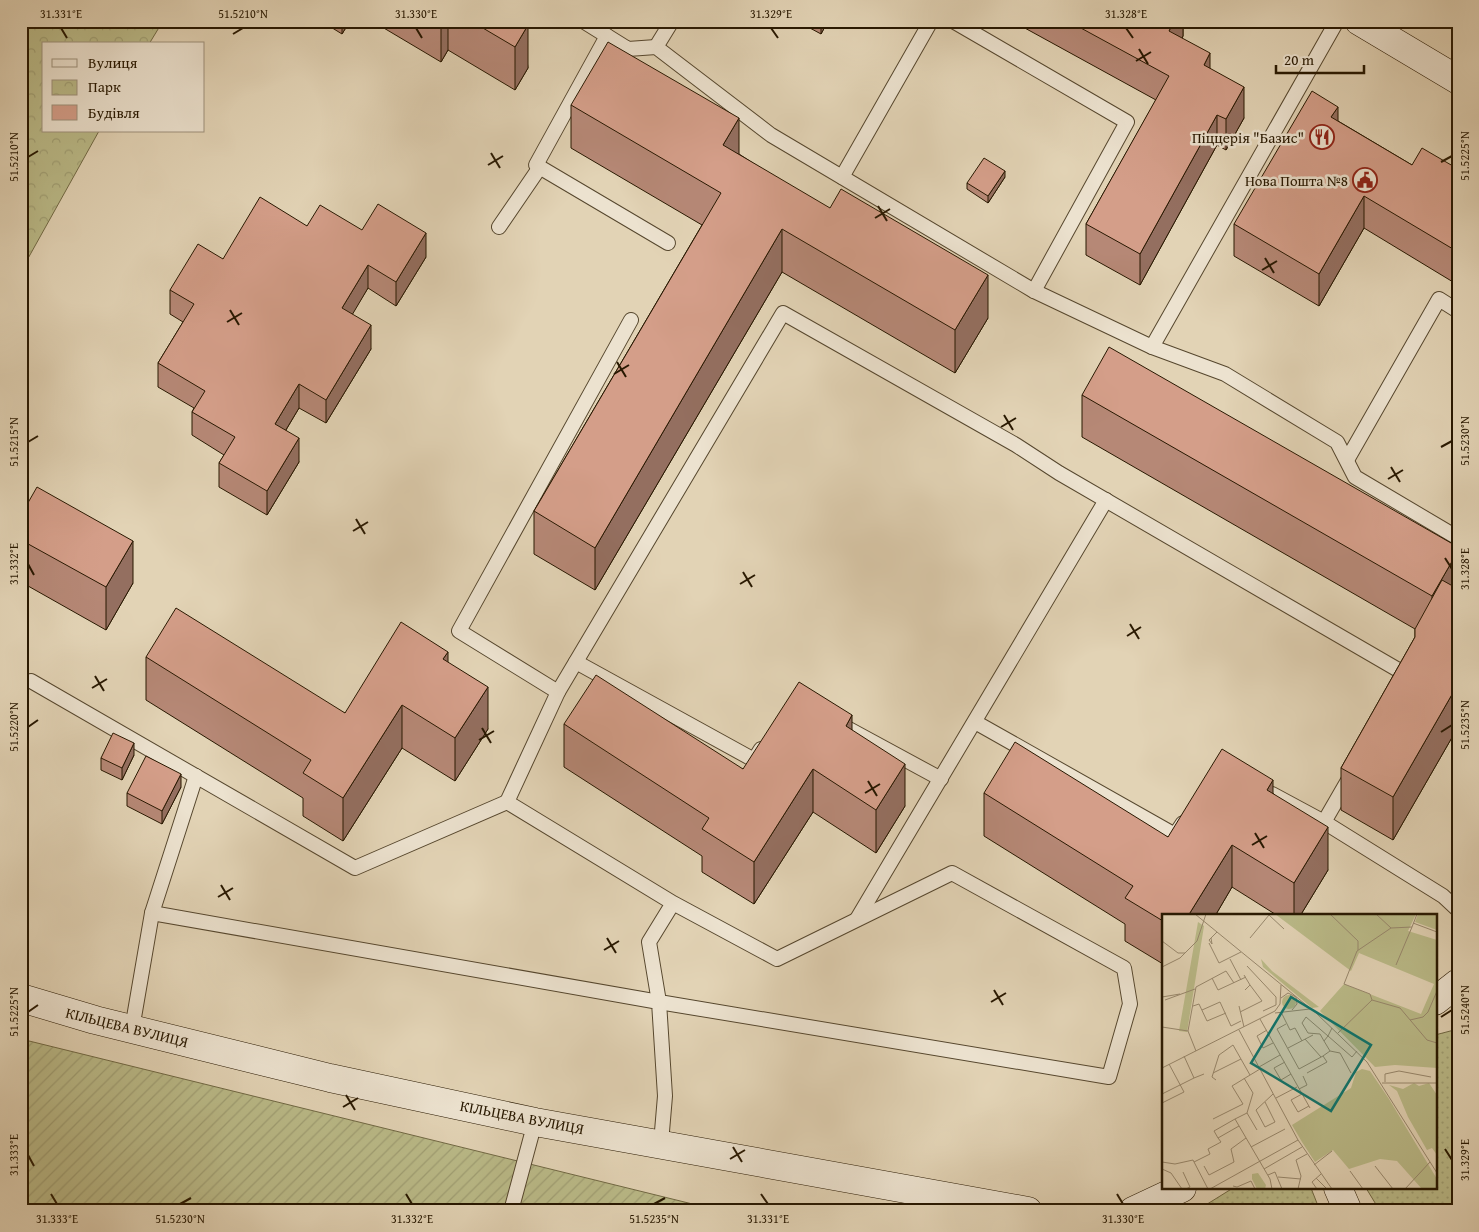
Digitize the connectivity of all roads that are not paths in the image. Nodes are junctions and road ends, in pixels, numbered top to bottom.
1 (584, 21) edge
2 (672, 21) edge
3 (932, 21) edge
4 (953, 21) edge
5 (1337, 21) edge
6 (1359, 21) edge
7 (608, 36) junction
8 (656, 47) junction
9 (1458, 80) edge
10 (540, 167) junction
11 (842, 177) junction
12 (499, 227) dead end
13 (668, 243) dead end
14 (1034, 291) junction
15 (1458, 311) edge
16 (631, 320) dead end
17 (1152, 347) junction
18 (1347, 460) junction
19 (1106, 500) junction
20 (1458, 538) edge
21 (576, 662) junction
22 (31, 681) dead end
23 (558, 692) junction
24 (1397, 692) edge
25 (837, 722) edge
26 (975, 722) junction
27 (769, 737) edge
28 (1358, 761) edge
29 (196, 776) junction
30 (941, 779) junction
31 (1257, 786) edge
32 (506, 802) junction
33 (1191, 813) edge
34 (1324, 822) junction
35 (673, 903) junction
36 (1458, 910) edge
37 (152, 912) junction
38 (857, 919) junction
39 (1458, 983) edge
40 (21, 998) edge
41 (1436, 1000) edge
42 (659, 1002) junction
43 (1458, 1005) edge
44 (1436, 1011) edge
45 (132, 1029) junction
46 (535, 1122) junction
47 (661, 1143) junction
48 (1178, 1190) edge
49 (1339, 1190) edge
50 (511, 1211) edge
51 (1028, 1211) edge
52 (1133, 1211) edge
53 (1348, 1211) edge

1 - 7 lane
2 - 8 lane
3 - 11 lane
4 - 14 lane
5 - 17 lane
6 - 9 main road
7 - 8 lane
7 - 10 lane
8 - 11 lane
10 - 12 lane
10 - 13 lane
11 - 14 lane
14 - 17 lane
15 - 18 lane
16 - 23 lane
17 - 18 lane
18 - 20 lane
19 - 21 lane
19 - 24 lane
19 - 26 lane
21 - 23 lane
21 - 27 lane
22 - 29 lane
23 - 32 lane
25 - 30 lane
26 - 30 lane
26 - 33 lane
28 - 34 lane
29 - 32 lane
29 - 37 lane
30 - 38 lane
31 - 34 lane
32 - 35 lane
34 - 36 lane
35 - 38 lane
35 - 42 lane
37 - 42 lane
37 - 45 lane
38 - 42 lane
39 - 41 main road
40 - 45 main road, КІЛЬЦЕВА ВУЛИЦЯ
42 - 47 lane
43 - 44 main road
45 - 46 main road, КІЛЬЦЕВА ВУЛИЦЯ
46 - 47 main road, КІЛЬЦЕВА ВУЛИЦЯ
46 - 50 lane
47 - 51 main road, КІЛЬЦЕВА ВУЛИЦЯ
48 - 52 main road
49 - 53 main road

